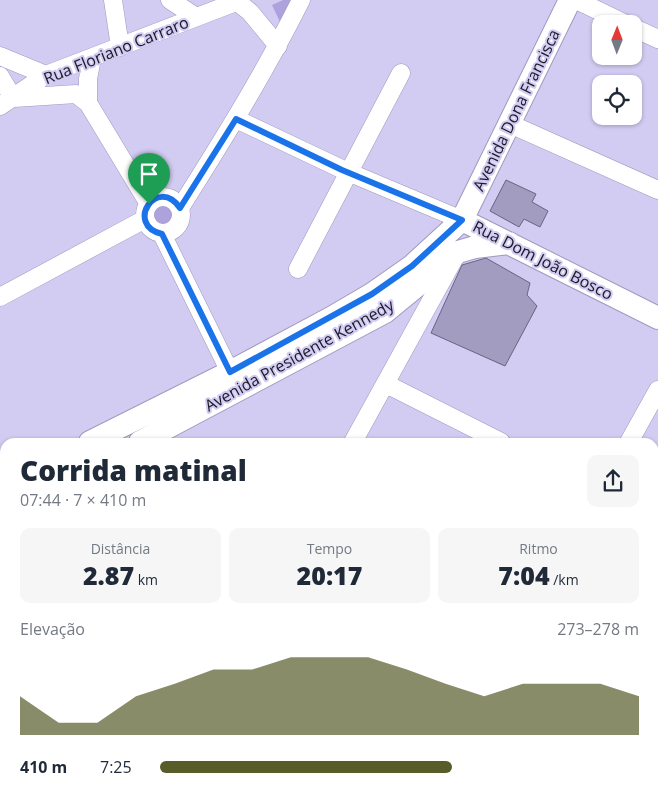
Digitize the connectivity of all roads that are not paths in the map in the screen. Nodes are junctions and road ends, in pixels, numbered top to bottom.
1 (113, 0) edge
2 (170, 0) edge
3 (301, 0) edge
4 (570, 0) edge
5 (576, 0) edge
6 (238, 1) edge
7 (607, 15) edge
8 (196, 17) junction
9 (642, 32) edge
10 (658, 39) edge
11 (278, 46) junction
12 (120, 47) junction
13 (0, 56) edge
14 (92, 58) junction
15 (401, 73) dead end
16 (46, 75) junction
17 (0, 76) edge
18 (7, 102) edge
19 (88, 103) junction
20 (236, 119) junction
21 (510, 124) junction
22 (348, 172) junction
23 (658, 190) edge
24 (180, 208) junction
25 (147, 212) junction
26 (462, 220) junction
27 (162, 234) junction
28 (509, 243) junction
29 (458, 252) junction
30 (298, 269) dead end
31 (0, 297) edge
32 (658, 318) edge
33 (230, 372) junction
34 (386, 383) junction
35 (658, 390) edge
36 (98, 438) edge
37 (148, 438) edge
38 (355, 438) edge
39 (493, 438) edge
40 (630, 438) edge

1 - 12 street
2 - 8 street
3 - 11 street
4 - 21 main road, Avenida Dona Francisca
5 - 7 street
6 - 8 street, Rua Floriano Carraro
6 - 11 street, Rua Floriano Carraro
8 - 12 street, Rua Floriano Carraro
9 - 10 street
11 - 20 street
12 - 14 street, Rua Floriano Carraro
13 - 16 street
14 - 16 street, Rua Floriano Carraro
14 - 19 street
15 - 22 street
16 - 18 street, Rua Floriano Carraro
17 - 18 street
18 - 19 street
19 - 25 street
20 - 22 street, Rua Dom João Bosco
20 - 24 street
21 - 23 street
21 - 26 main road, Avenida Dona Francisca
22 - 26 street, Rua Dom João Bosco
22 - 30 street
24 - 25 street
24 - 27 street
25 - 27 street
25 - 31 street
26 - 28 main road, Rua Dom João Bosco
26 - 33 main road, Avenida Presidente Kennedy
27 - 33 street
28 - 29 main road, Avenida Presidente Kennedy
28 - 32 main road, Rua Dom João Bosco
29 - 34 street
29 - 37 main road, Avenida Presidente Kennedy
33 - 36 main road, Avenida Presidente Kennedy
34 - 38 street
34 - 39 street
35 - 40 street

